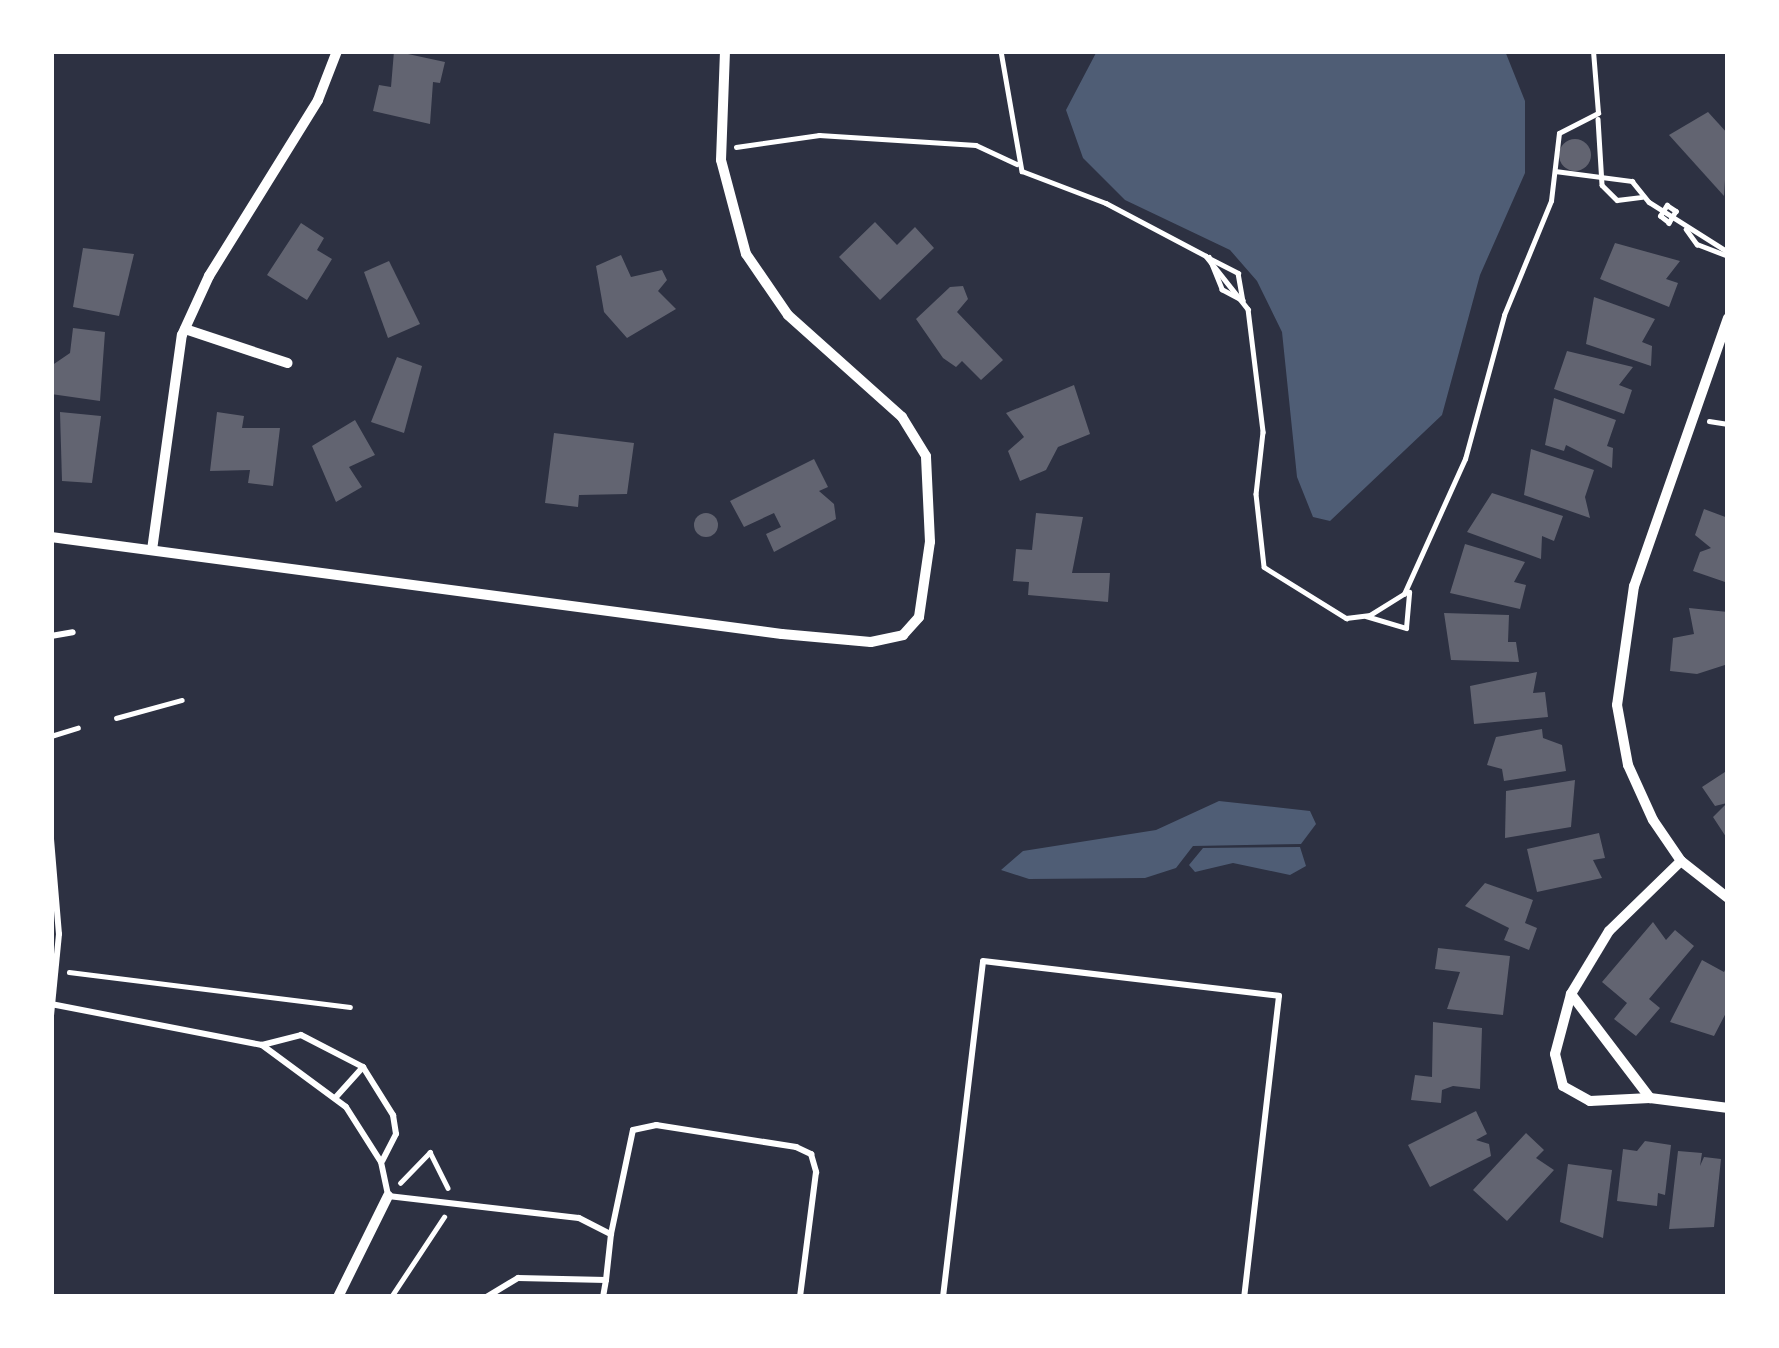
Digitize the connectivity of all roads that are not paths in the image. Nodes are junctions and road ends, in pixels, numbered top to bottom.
1 (337, 51) edge
2 (725, 51) edge
3 (1728, 318) edge
4 (185, 329) junction
5 (286, 363) dead end
6 (51, 536) edge
7 (152, 550) junction
8 (73, 632) dead end
9 (51, 636) edge
10 (51, 839) edge
11 (1681, 861) junction
12 (1728, 898) edge
13 (1571, 994) junction
14 (52, 1004) edge
15 (51, 1016) edge
16 (262, 1046) junction
17 (363, 1067) junction
18 (335, 1097) junction
19 (1650, 1098) junction
20 (1728, 1108) edge
21 (381, 1162) junction
22 (388, 1196) junction
23 (611, 1234) junction
24 (606, 1280) junction
25 (338, 1297) edge
26 (486, 1297) edge
27 (603, 1297) edge
28 (800, 1297) edge
29 (943, 1297) edge
30 (1244, 1297) edge

1 - 4 street
2 - 7 street
3 - 11 street
4 - 5 street
4 - 7 street
6 - 7 street
8 - 9 lane
10 - 14 lane
11 - 12 street
11 - 13 street
13 - 19 street
13 - 19 street
14 - 15 lane
14 - 16 lane
16 - 17 lane
16 - 18 lane
17 - 18 lane
17 - 21 lane
18 - 21 lane
19 - 20 street
21 - 22 lane
22 - 23 lane
22 - 25 street
23 - 24 lane
23 - 28 lane
24 - 26 lane
24 - 27 lane
29 - 30 lane

